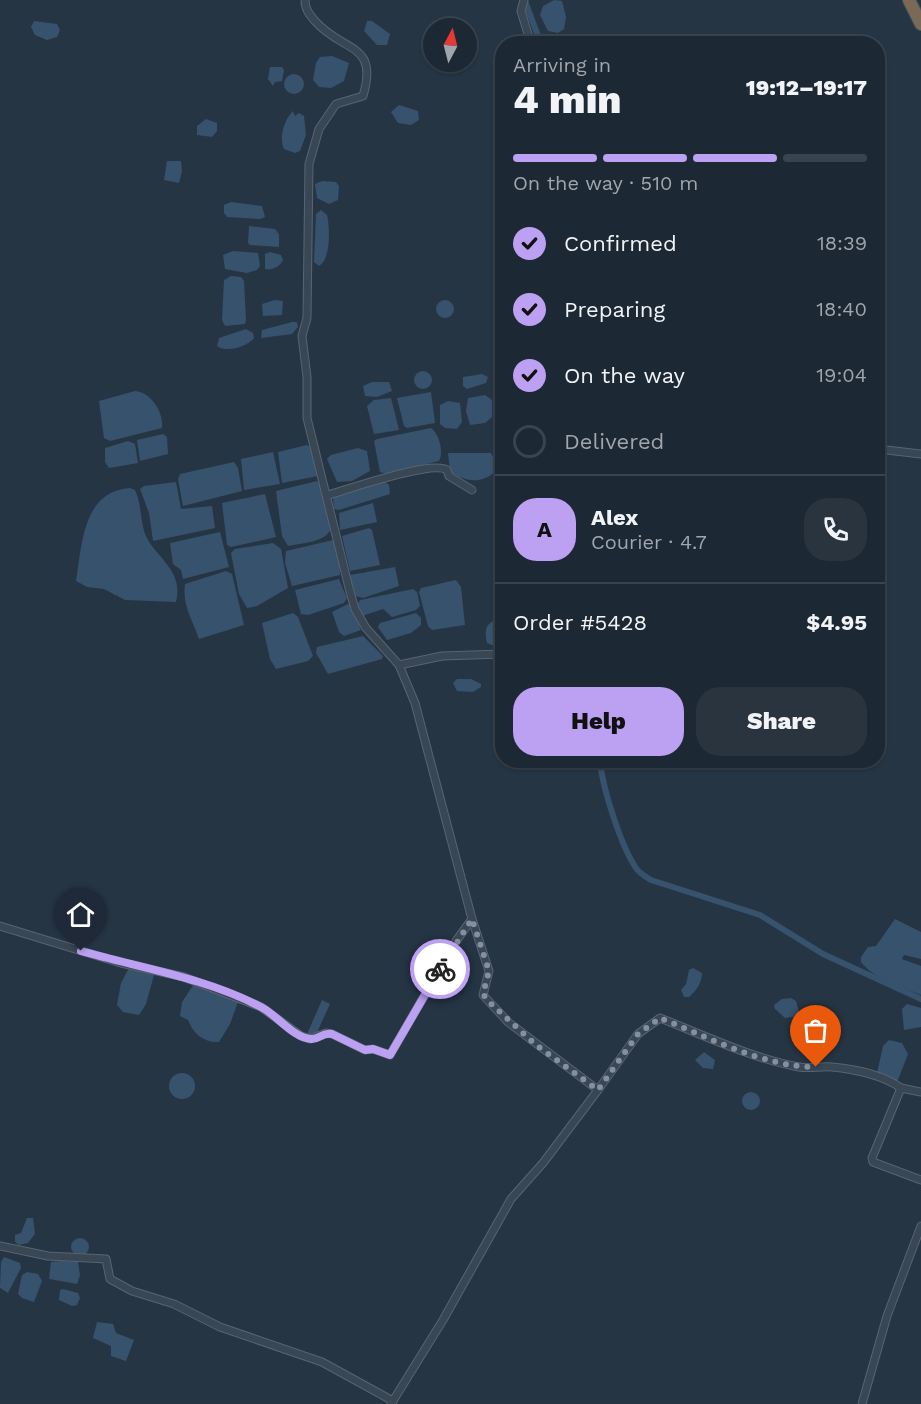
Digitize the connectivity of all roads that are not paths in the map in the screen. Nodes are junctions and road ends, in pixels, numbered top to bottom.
1 (305, 0) edge
2 (524, 0) edge
3 (909, 0) edge
4 (921, 24) edge
5 (529, 36) edge
6 (885, 450) edge
7 (921, 454) edge
8 (472, 490) dead end
9 (328, 495) junction
10 (495, 654) edge
11 (399, 665) junction
12 (472, 919) junction
13 (0, 926) edge
14 (902, 1088) junction
15 (598, 1090) junction
16 (921, 1092) edge
17 (921, 1180) edge
18 (921, 1226) edge
19 (0, 1246) edge
20 (392, 1403) edge
21 (862, 1404) edge

1 - 9 street
2 - 5 street
3 - 4 highway
6 - 7 street
8 - 9 street
9 - 11 street
10 - 11 street
11 - 12 street
12 - 13 street
12 - 15 street
14 - 15 street
14 - 16 street
14 - 17 street
15 - 20 street
18 - 21 street
19 - 20 street

